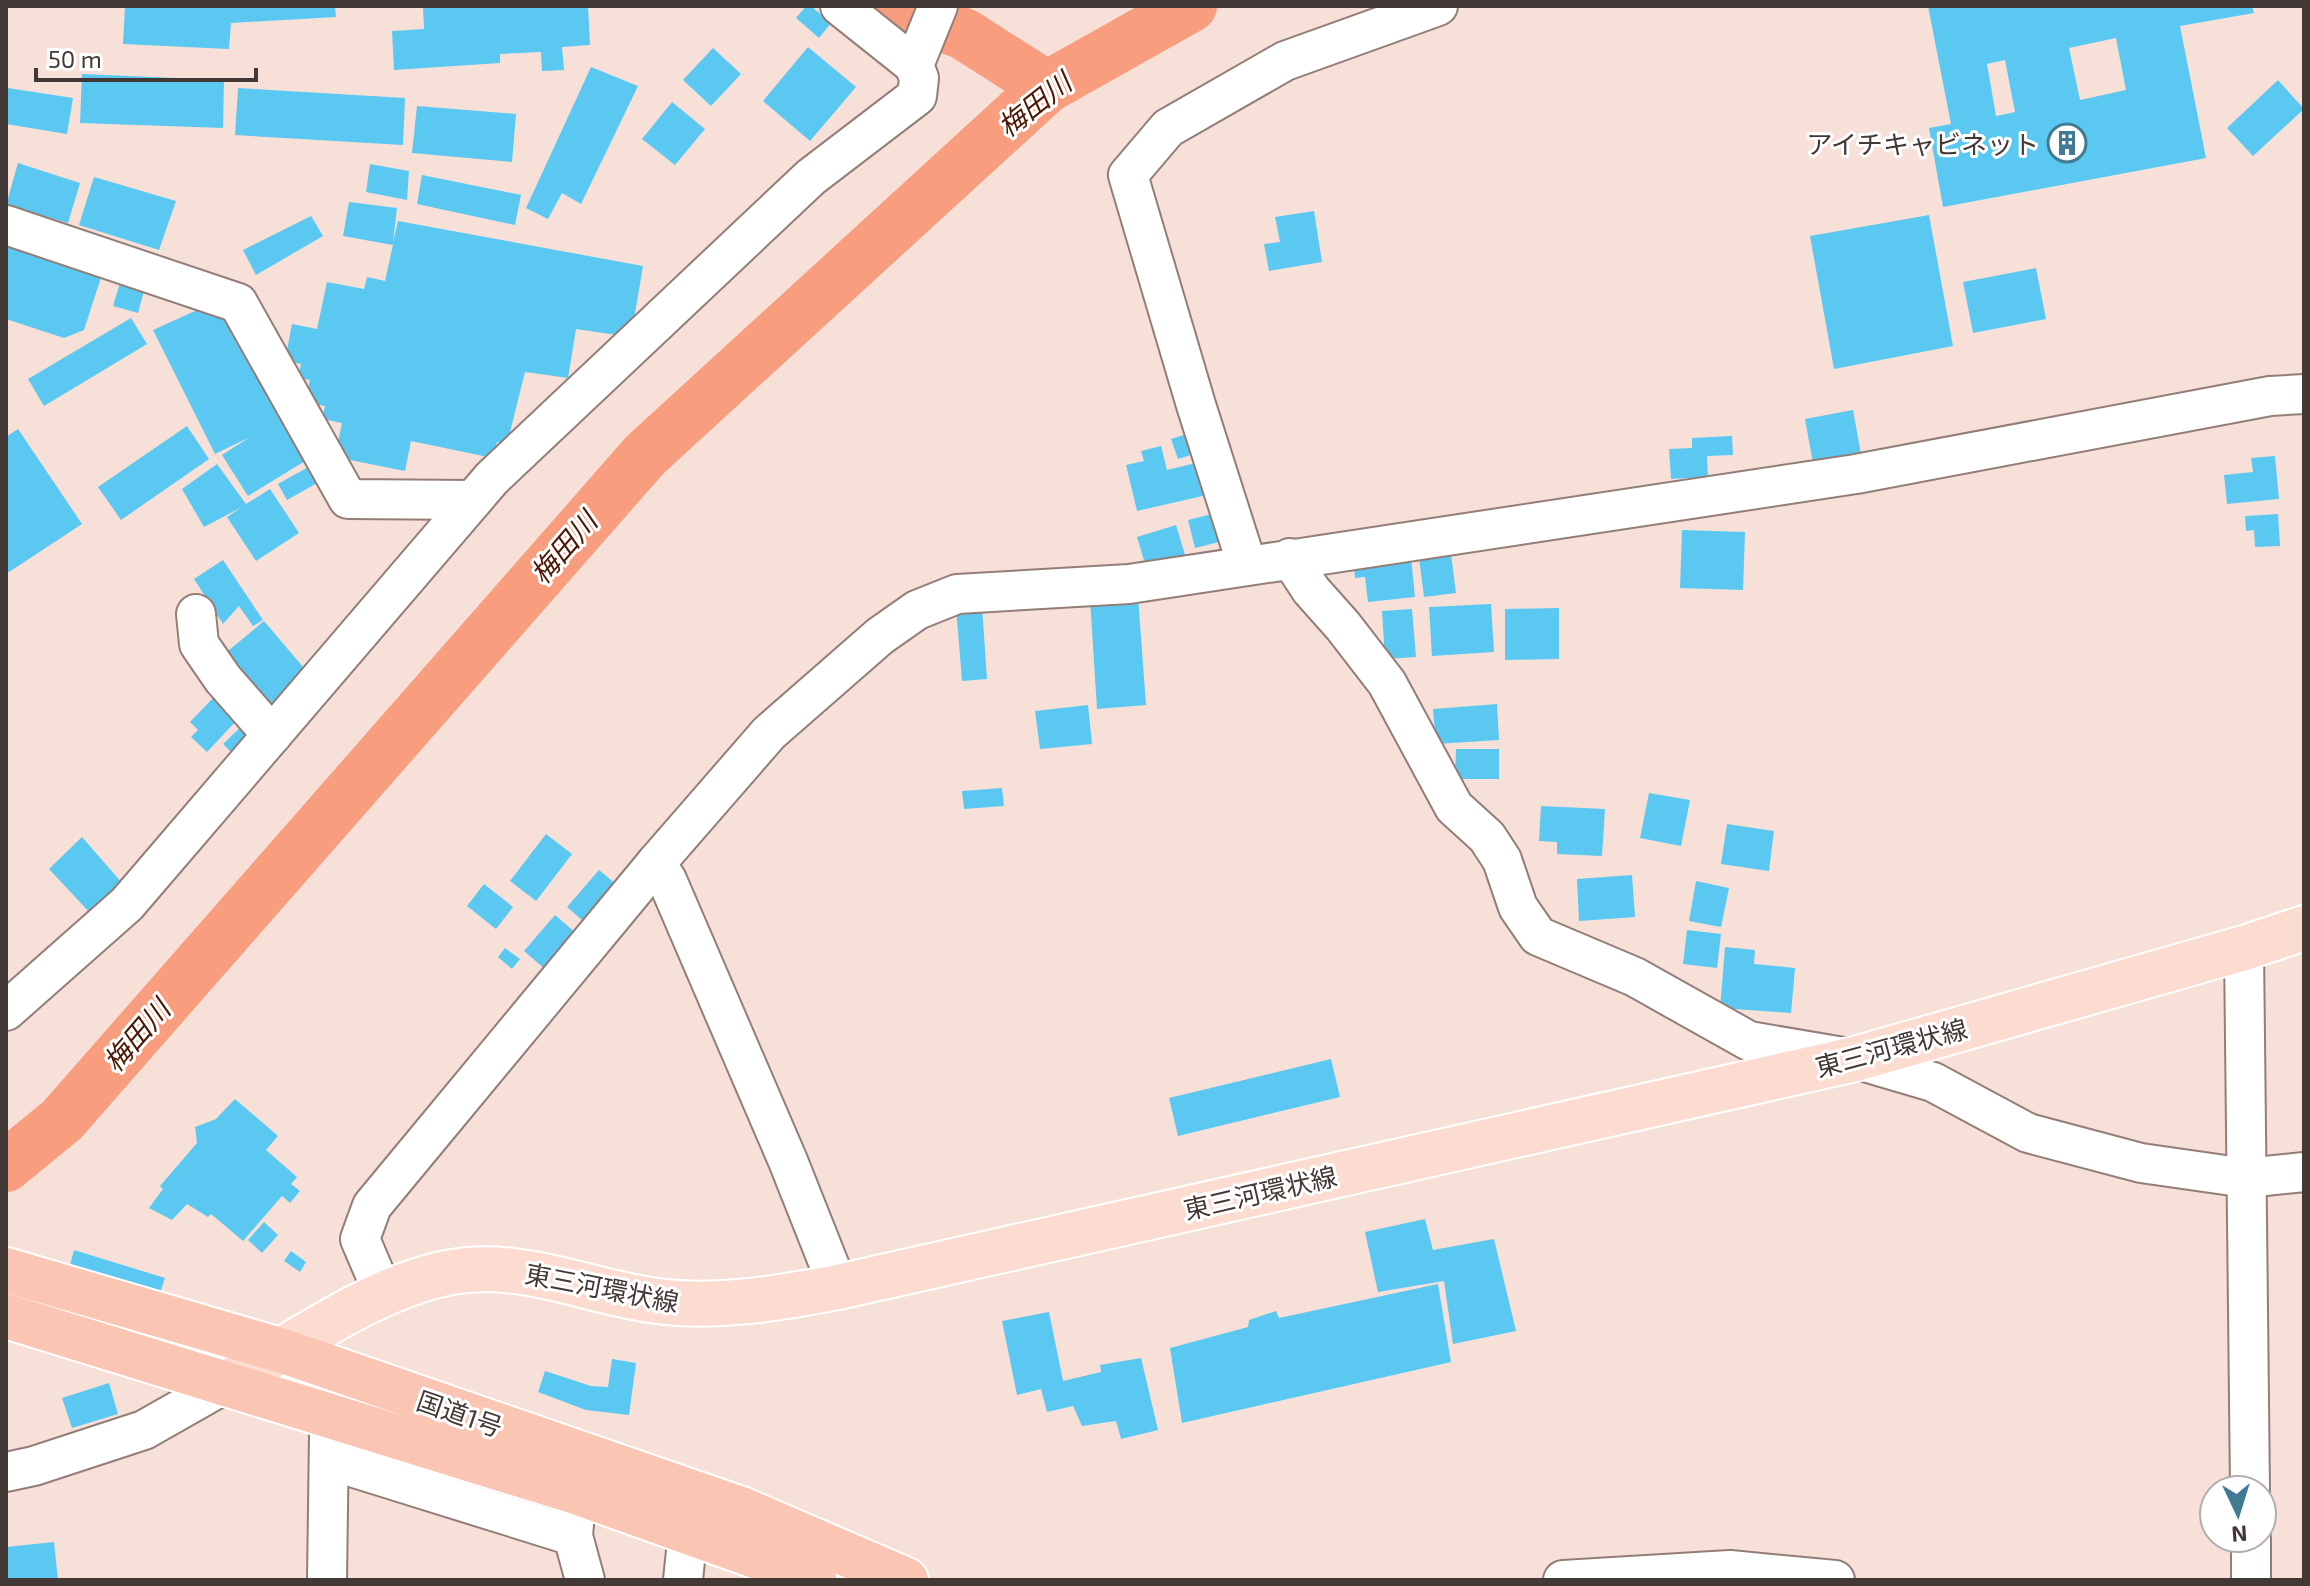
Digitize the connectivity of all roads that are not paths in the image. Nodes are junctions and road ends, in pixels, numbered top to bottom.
1 (840, 6) edge
2 (938, 6) edge
3 (1438, 6) edge
4 (916, 60) junction
5 (6, 225) edge
6 (2304, 394) edge
7 (473, 500) junction
8 (1290, 558) junction
9 (1247, 565) junction
10 (196, 614) dead end
11 (272, 735) junction
12 (656, 863) junction
13 (2304, 928) edge
14 (2244, 948) junction
15 (6, 1011) edge
16 (1855, 1059) junction
17 (2304, 1172) edge
18 (2246, 1178) junction
19 (6, 1270) edge
20 (838, 1287) junction
21 (383, 1293) junction
22 (6, 1316) edge
23 (283, 1351) junction
24 (225, 1384) junction
25 (329, 1415) junction
26 (329, 1460) junction
27 (6, 1472) edge
28 (2250, 1474) edge
29 (576, 1492) junction
30 (688, 1532) junction
31 (573, 1536) junction
32 (2251, 1554) edge
33 (327, 1580) edge
34 (585, 1580) edge
35 (683, 1580) edge
36 (814, 1580) edge
37 (906, 1580) edge
38 (1563, 1580) edge
39 (1835, 1580) edge
40 (2251, 1580) edge

1 - 4 street
2 - 4 street
3 - 9 street
4 - 7 street
5 - 7 street
6 - 8 street
7 - 11 street
8 - 9 street
8 - 16 street
9 - 12 street
10 - 11 street
11 - 15 street
12 - 20 street
12 - 21 street
13 - 14 main road, 東三河環状線
14 - 16 main road, 東三河環状線
14 - 18 street
16 - 18 street
16 - 20 main road, 東三河環状線
17 - 18 street
18 - 28 street
19 - 23 highway, 国道1号
20 - 21 main road, 東三河環状線
21 - 23 main road, 東三河環状線
22 - 24 highway, 国道1号
23 - 24 main road, 東三河環状線
23 - 37 highway, 国道1号
24 - 25 highway, 国道1号
24 - 27 street
25 - 26 street
25 - 29 highway, 国道1号
26 - 31 street
26 - 33 street
29 - 30 highway, 国道1号
29 - 31 street
30 - 35 street
30 - 36 highway, 国道1号
31 - 34 street
32 - 40 street
38 - 39 street

